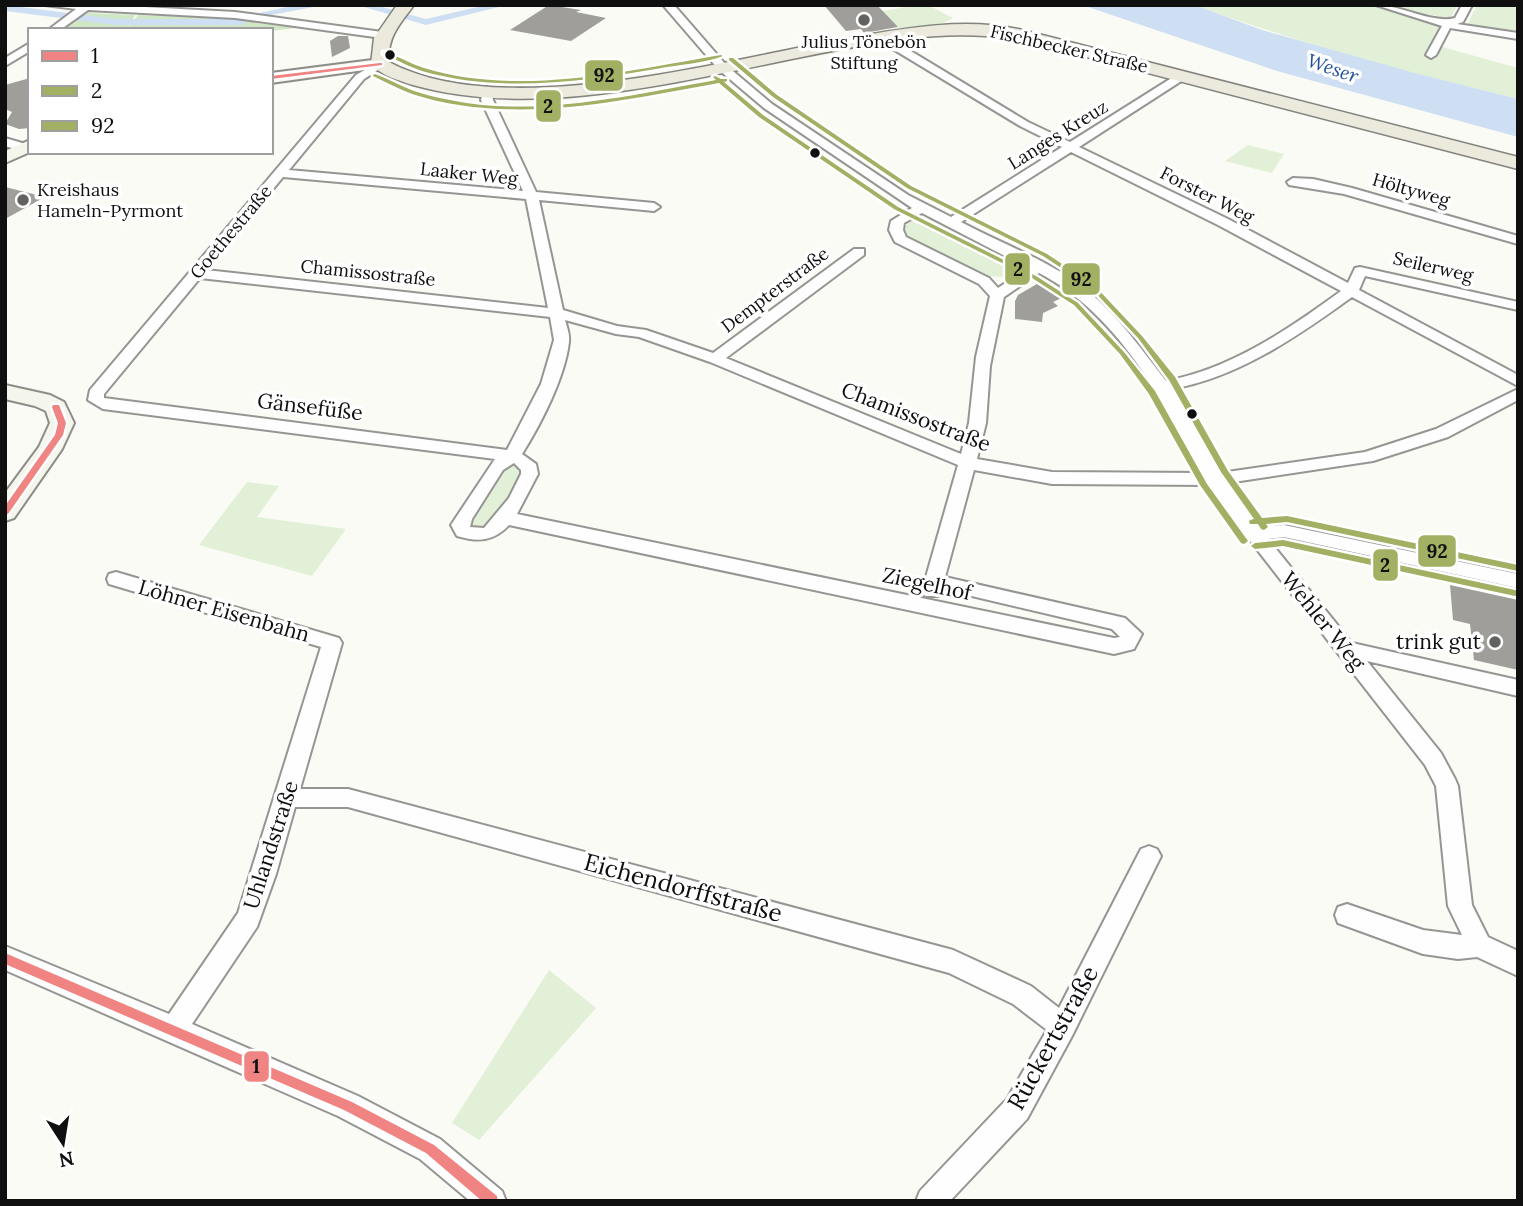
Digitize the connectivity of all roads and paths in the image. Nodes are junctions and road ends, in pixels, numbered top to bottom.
1 (50, 5) edge
2 (668, 5) edge
3 (1381, 5) edge
4 (1467, 5) edge
5 (79, 11) edge
6 (395, 18) edge
7 (1448, 23) junction
8 (56, 28) edge
9 (1518, 36) edge
10 (882, 38) junction
11 (28, 47) edge
12 (1431, 55) dead end
13 (5, 63) edge
14 (380, 64) junction
15 (723, 68) junction
16 (1182, 76) junction
17 (273, 78) edge
18 (487, 92) junction
19 (5, 142) edge
20 (27, 146) edge
21 (1072, 146) junction
22 (5, 158) edge
23 (1518, 163) edge
24 (281, 173) junction
25 (1293, 183) dead end
26 (532, 197) junction
27 (654, 207) dead end
28 (921, 208) junction
29 (952, 222) junction
30 (1518, 240) edge
31 (859, 252) dead end
32 (1040, 266) junction
33 (197, 273) junction
34 (1352, 290) junction
35 (997, 295) junction
36 (1518, 306) edge
37 (556, 313) junction
38 (616, 330) junction
39 (562, 340) junction
40 (715, 359) junction
41 (1518, 381) edge
42 (1162, 386) junction
43 (5, 392) edge
44 (1518, 394) edge
45 (103, 404) joint
46 (512, 456) junction
47 (968, 463) junction
48 (1215, 480) junction
49 (5, 512) edge
50 (505, 518) junction
51 (1254, 534) junction
52 (116, 579) dead end
53 (935, 581) junction
54 (1518, 581) edge
55 (928, 608) junction
56 (332, 643) joint
57 (1346, 649) junction
58 (1518, 688) edge
59 (287, 798) junction
60 (1149, 856) dead end
61 (1347, 915) dead end
62 (1479, 945) junction
63 (5, 958) edge
64 (1518, 964) edge
65 (1063, 1027) junction
66 (174, 1029) junction
67 (492, 1201) edge
68 (930, 1201) edge

1 - 5 street
2 - 15 street, Wehler Weg
3 - 7 street
4 - 7 street
5 - 6 street
5 - 8 street
6 - 14 main road
7 - 9 street
7 - 12 street
10 - 15 main road, Fischbecker Straße
10 - 16 main road, Fischbecker Straße
10 - 21 street, Forster Weg
11 - 13 street
14 - 17 main road
14 - 18 main road, Fischbecker Straße
14 - 24 street, Goethestraße
15 - 18 main road, Fischbecker Straße
15 - 28 street, Wehler Weg
16 - 21 street, Langes Kreuz
16 - 23 main road, Fischbecker Straße
18 - 26 street
19 - 20 street
20 - 22 main road
21 - 29 street, Langes Kreuz
21 - 34 street, Forster Weg
24 - 26 street, Laaker Weg
24 - 33 street, Goethestraße
25 - 30 street, Höltyweg
26 - 27 street, Laaker Weg
26 - 37 street
28 - 29 street, Wehler Weg
28 - 35 street
29 - 32 street, Wehler Weg
31 - 40 street, Dempterstraße
32 - 35 street
32 - 42 street, Wehler Weg
33 - 37 street, Chamissostraße
33 - 45 street, Goethestraße
34 - 36 street, Seilerweg
34 - 41 street, Forster Weg
34 - 42 street
35 - 47 street
37 - 38 street, Chamissostraße
37 - 39 street
38 - 39 street, Chamissostraße
38 - 40 street, Chamissostraße
39 - 46 street
40 - 47 street, Chamissostraße
42 - 48 street, Wehler Weg
43 - 49 main road
44 - 48 street, Chamissostraße
45 - 46 street, Gänsefüße
46 - 50 street
46 - 50 street
47 - 48 street, Chamissostraße
47 - 53 street
48 - 51 street, Wehler Weg
50 - 55 street, Ziegelhof
51 - 54 street
51 - 57 street, Wehler Weg
52 - 56 street, Löhner Eisenbahn
53 - 55 street
53 - 55 street, Ziegelhof
56 - 59 street, Uhlandstraße
57 - 58 street
57 - 62 street, Wehler Weg
59 - 65 street, Eichendorffstraße
59 - 66 street, Uhlandstraße
60 - 65 street, Rückertstraße
61 - 62 street
62 - 64 street
63 - 66 street
65 - 68 street, Rückertstraße
66 - 67 street

